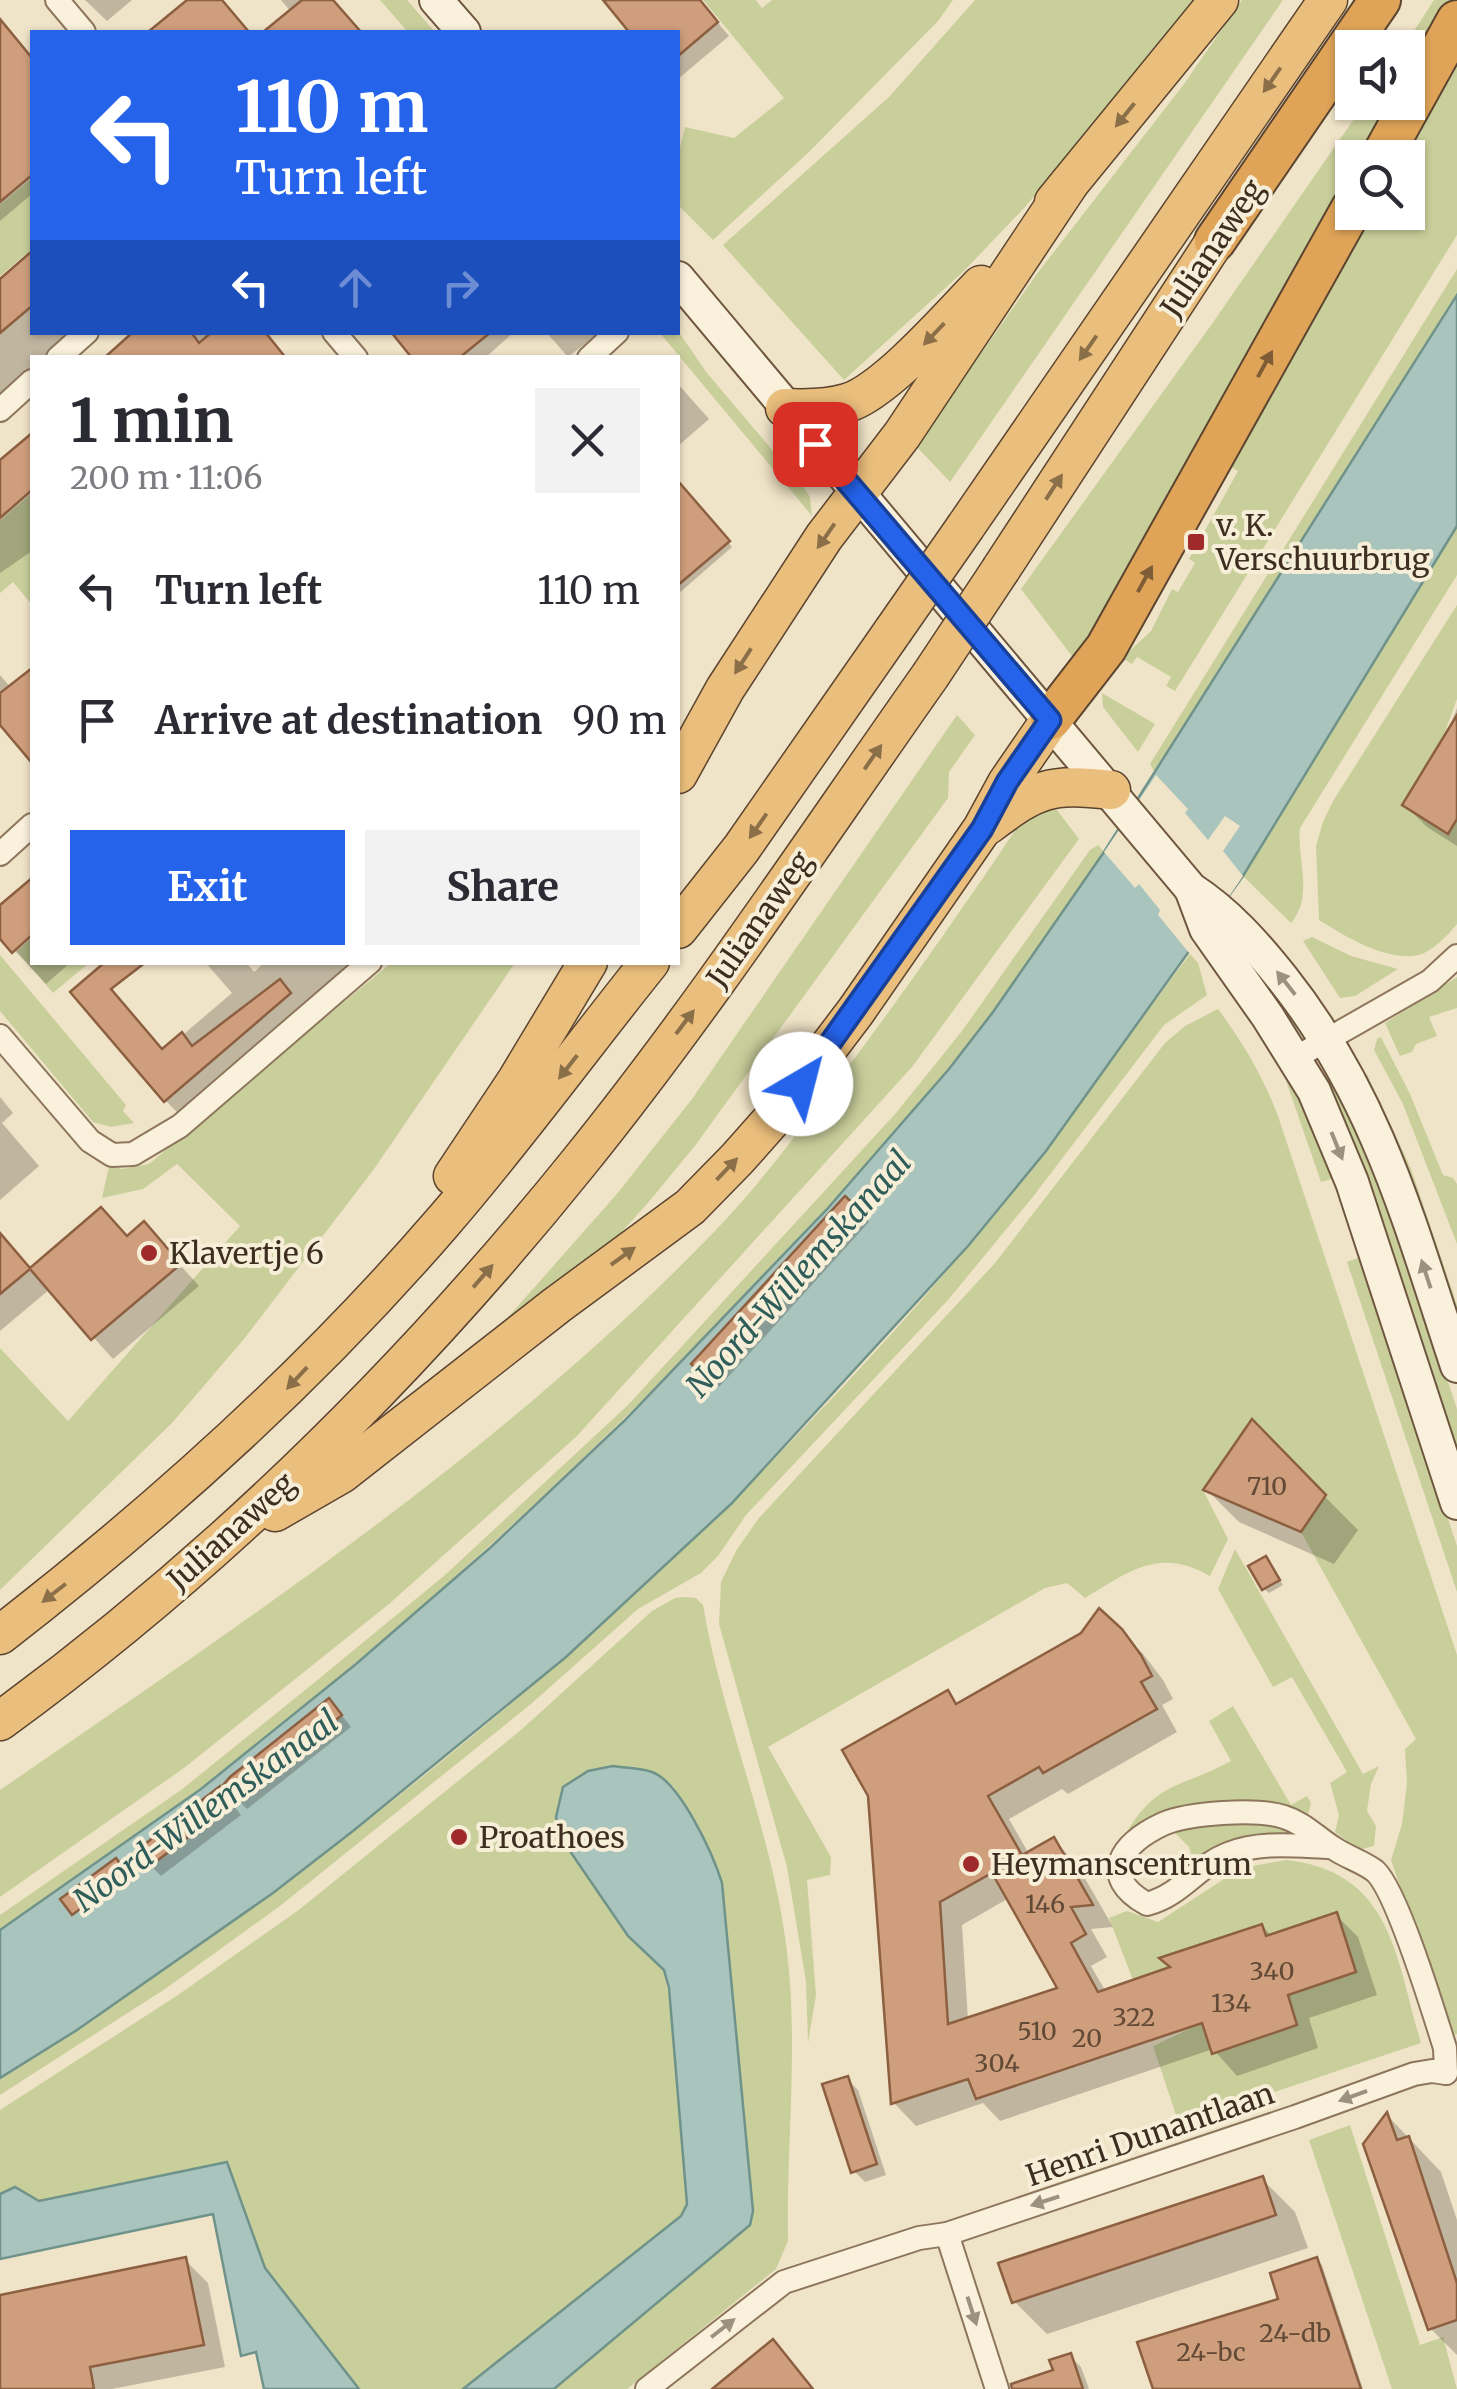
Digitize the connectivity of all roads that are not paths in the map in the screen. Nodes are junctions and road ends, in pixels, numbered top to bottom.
1 (56, 0) edge
2 (436, 0) edge
3 (1219, 0) edge
4 (1328, 0) edge
5 (1380, 0) edge
6 (1457, 21) edge
7 (82, 30) edge
8 (462, 30) edge
9 (1391, 140) edge
10 (1069, 184) junction
11 (1340, 230) edge
12 (1214, 242) joint
13 (680, 282) edge
14 (84, 335) edge
15 (337, 335) edge
16 (615, 335) edge
17 (61, 355) edge
18 (353, 355) edge
19 (591, 355) edge
20 (30, 382) edge
21 (786, 408) junction
22 (0, 410) edge
23 (858, 494) junction
24 (1050, 720) junction
25 (680, 770) edge
26 (1120, 802) junction
27 (30, 828) edge
28 (982, 829) junction
29 (0, 854) edge
30 (1213, 919) junction
31 (680, 926) edge
32 (1457, 956) edge
33 (367, 965) edge
34 (586, 965) edge
35 (648, 965) edge
36 (0, 1036) edge
37 (1327, 1041) junction
38 (1295, 1058) junction
39 (364, 1307) junction
40 (1457, 1366) edge
41 (1457, 1503) edge
42 (220, 1543) junction
43 (0, 1635) edge
44 (0, 1721) edge
45 (1331, 1847) junction
46 (1451, 2079) edge
47 (947, 2234) junction
48 (647, 2389) edge
49 (997, 2389) edge

1 - 7 street
2 - 8 main road
3 -> 10 highway
4 -> 31 highway, Julianaweg, bridge
5 - 12 highway, Julianaweg
6 - 9 highway
10 -> 21 highway
10 - 23 highway
24 -> 11 highway
42 -> 12 highway, Julianaweg, bridge
13 - 21 main road
14 - 17 street
15 - 18 street
16 - 19 street
20 - 22 street
21 - 23 main road
23 - 24 main road
23 -> 25 highway
24 - 26 main road
24 - 28 highway
26 - 28 highway
26 - 30 main road
27 - 29 street
42 -> 28 highway
37 -> 30 main road
30 - 38 main road
32 - 37 street
33 - 36 street
34 - 39 highway
35 -> 39 highway
37 - 38 street
40 -> 37 main road
38 -> 41 main road
39 -> 43 highway
42 - 44 highway, Julianaweg
45 - 45 street, Henri Dunantlaan
45 - 46 street, Henri Dunantlaan
46 -> 47 street, Henri Dunantlaan
48 -> 47 street, Henri Dunantlaan
47 -> 49 street

